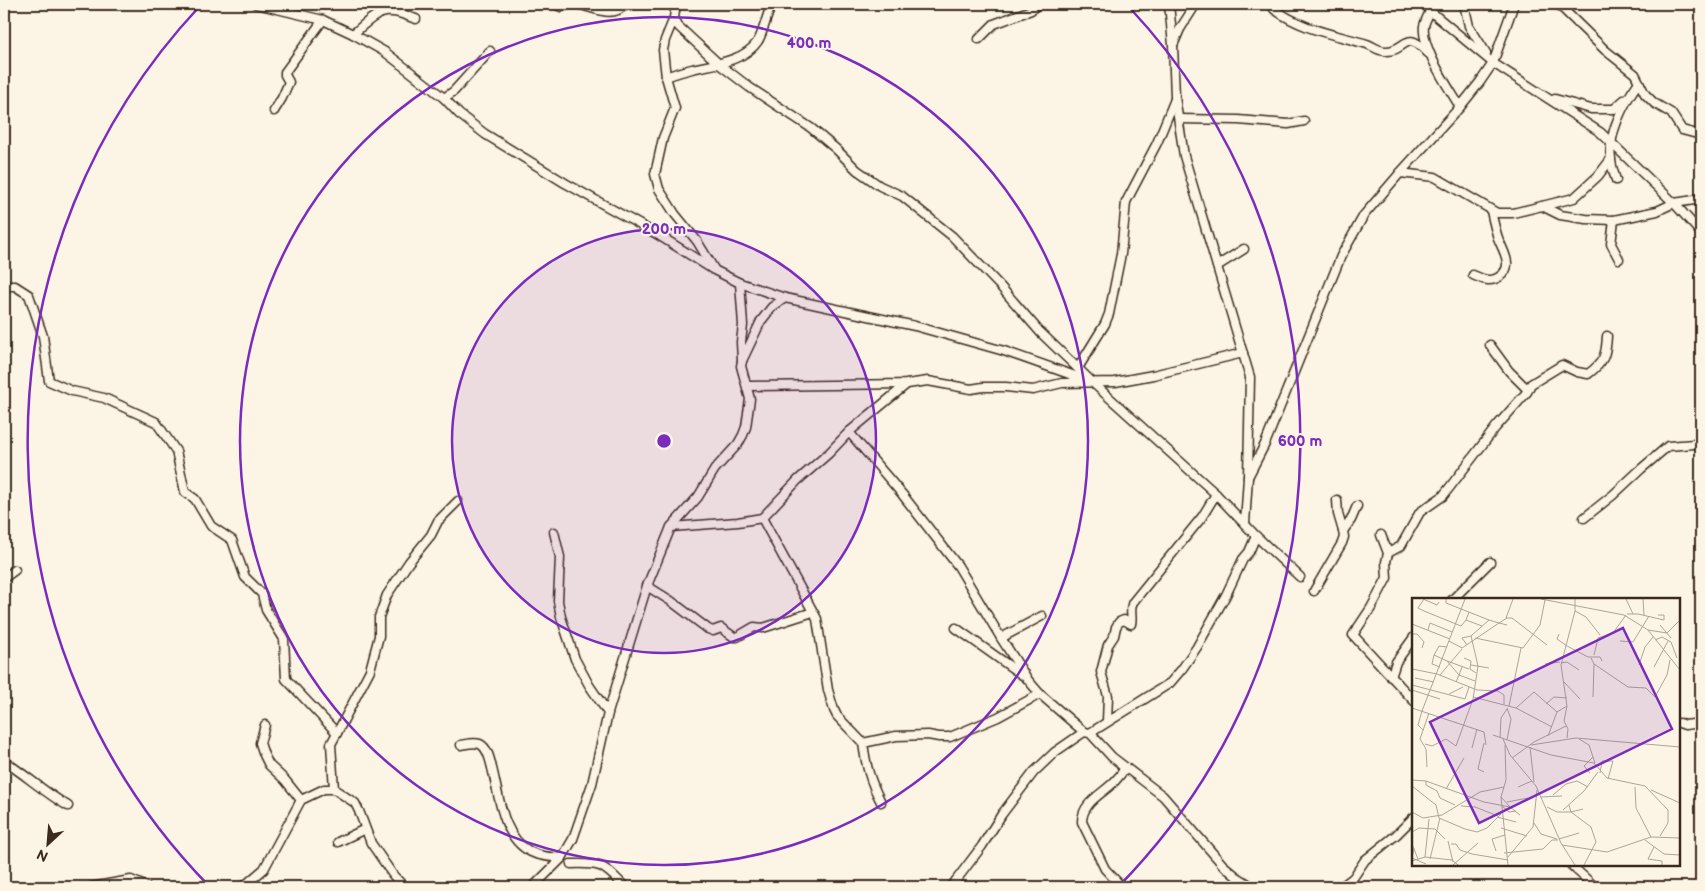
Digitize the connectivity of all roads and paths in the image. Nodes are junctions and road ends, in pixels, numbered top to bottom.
1 (256, 4) edge
2 (554, 4) edge
3 (570, 4) edge
4 (576, 4) edge
5 (626, 4) edge
6 (676, 4) edge
7 (770, 4) edge
8 (1038, 4) edge
9 (1169, 4) edge
10 (1196, 4) edge
11 (1426, 4) edge
12 (1464, 4) edge
13 (1514, 4) edge
14 (1558, 4) edge
15 (1274, 9) dead end
16 (1430, 11) junction
17 (674, 18) junction
18 (416, 19) dead end
19 (323, 20) junction
20 (353, 34) junction
21 (979, 39) dead end
22 (1173, 45) junction
23 (490, 50) dead end
24 (1432, 58) junction
25 (1493, 63) junction
26 (719, 64) junction
27 (666, 77) junction
28 (1638, 82) junction
29 (1543, 95) junction
30 (1175, 97) junction
31 (444, 98) junction
32 (1627, 98) junction
33 (1460, 107) junction
34 (274, 111) dead end
35 (1179, 119) junction
36 (1304, 120) dead end
37 (1701, 136) edge
38 (1612, 143) junction
39 (1611, 160) junction
40 (1400, 173) junction
41 (1616, 180) dead end
42 (1701, 198) edge
43 (1674, 203) junction
44 (1542, 206) junction
45 (1492, 211) junction
46 (1614, 220) junction
47 (1701, 233) edge
48 (1244, 249) dead end
49 (1619, 259) dead end
50 (1217, 266) junction
51 (714, 270) junction
52 (1473, 275) dead end
53 (740, 283) junction
54 (4, 286) edge
55 (785, 298) junction
56 (1607, 336) dead end
57 (1490, 345) dead end
58 (1243, 353) junction
59 (742, 361) junction
60 (1078, 368) junction
61 (1092, 382) junction
62 (907, 384) junction
63 (748, 386) junction
64 (1528, 390) junction
65 (849, 432) junction
66 (1701, 442) edge
67 (1248, 477) junction
68 (1216, 494) junction
69 (1337, 500) dead end
70 (458, 501) dead end
71 (1357, 506) dead end
72 (762, 518) junction
73 (1584, 518) dead end
74 (1245, 524) junction
75 (671, 527) junction
76 (1343, 531) junction
77 (554, 532) dead end
78 (1381, 535) dead end
79 (1256, 536) junction
80 (1388, 554) junction
81 (1490, 562) dead end
82 (15, 570) dead end
83 (1300, 577) dead end
84 (4, 578) edge
85 (647, 586) junction
86 (1314, 592) dead end
87 (1454, 598) edge
88 (813, 612) junction
89 (1042, 616) dead end
90 (956, 628) dead end
91 (1001, 638) junction
92 (1412, 640) edge
93 (1392, 677) junction
94 (1028, 680) junction
95 (1040, 694) junction
96 (1412, 699) edge
97 (608, 713) junction
98 (1107, 721) junction
99 (1680, 723) edge
100 (1701, 723) edge
101 (265, 726) dead end
102 (1087, 732) junction
103 (337, 733) junction
104 (863, 743) junction
105 (461, 745) dead end
106 (1112, 757) junction
107 (4, 761) edge
108 (334, 789) junction
109 (301, 800) junction
110 (881, 802) dead end
111 (68, 806) dead end
112 (1412, 819) edge
113 (365, 829) junction
114 (338, 842) dead end
115 (562, 858) junction
116 (571, 864) dead end
117 (1572, 866) edge
118 (91, 887) edge
119 (147, 887) edge
120 (243, 887) edge
121 (404, 887) edge
122 (533, 887) edge
123 (625, 887) edge
124 (951, 887) edge
125 (1122, 887) edge
126 (1253, 887) edge
127 (1341, 887) edge
128 (1595, 887) edge

1 - 19 street
2 - 3 street
4 - 5 street
6 - 17 street
7 - 26 street
8 - 21 street
9 - 22 street
10 - 22 street
11 - 16 street
12 - 25 street
13 - 25 street
14 - 28 street
15 - 24 street
16 - 24 street
16 - 25 street
17 - 26 street
17 - 27 street
18 - 20 street
19 - 20 street
19 - 34 street
20 - 31 street
22 - 30 street
23 - 31 street
24 - 33 street
25 - 29 street
25 - 33 street
26 - 27 street
26 - 60 street
27 - 51 street
28 - 32 street
28 - 37 street
29 - 32 street
29 - 38 street
30 - 35 street
30 - 60 street
31 - 51 street
32 - 38 street
33 - 40 street
35 - 36 street
35 - 50 street
38 - 39 street
38 - 43 street
39 - 41 street
39 - 44 street
40 - 45 street
40 - 67 street
42 - 43 street
43 - 46 street
43 - 47 street
44 - 45 street
44 - 46 street
45 - 52 street
46 - 49 street
48 - 50 street
50 - 58 street
51 - 53 street
53 - 55 street
53 - 59 street
54 - 103 street
55 - 59 street
55 - 61 street
56 - 64 street
57 - 64 street
58 - 61 street
58 - 67 street
59 - 63 street
60 - 61 street
61 - 62 street
61 - 68 street
62 - 63 street
62 - 65 street
63 - 75 street
64 - 80 street
65 - 72 street
65 - 91 street
66 - 73 street
67 - 74 street
68 - 74 street
68 - 98 street
69 - 76 street
70 - 103 street
71 - 76 street
72 - 75 street
72 - 88 street
74 - 79 street
75 - 85 street
76 - 86 street
77 - 97 street
78 - 80 street
79 - 83 street
79 - 98 street
80 - 93 street
81 - 87 street
82 - 84 street
85 - 88 street
85 - 97 street
88 - 104 street
89 - 91 street
90 - 94 street
91 - 94 street
92 - 93 street
93 - 96 street
94 - 95 street
95 - 102 street
95 - 104 street
97 - 115 street
98 - 102 street
99 - 100 street
101 - 109 street
102 - 106 street
102 - 124 street
103 - 108 street
104 - 110 street
105 - 115 street
106 - 125 street
106 - 126 street
107 - 111 street
108 - 109 street
108 - 113 street
109 - 120 street
112 - 127 street
113 - 114 street
113 - 121 street
115 - 122 street
116 - 123 street
117 - 128 street
118 - 119 street

